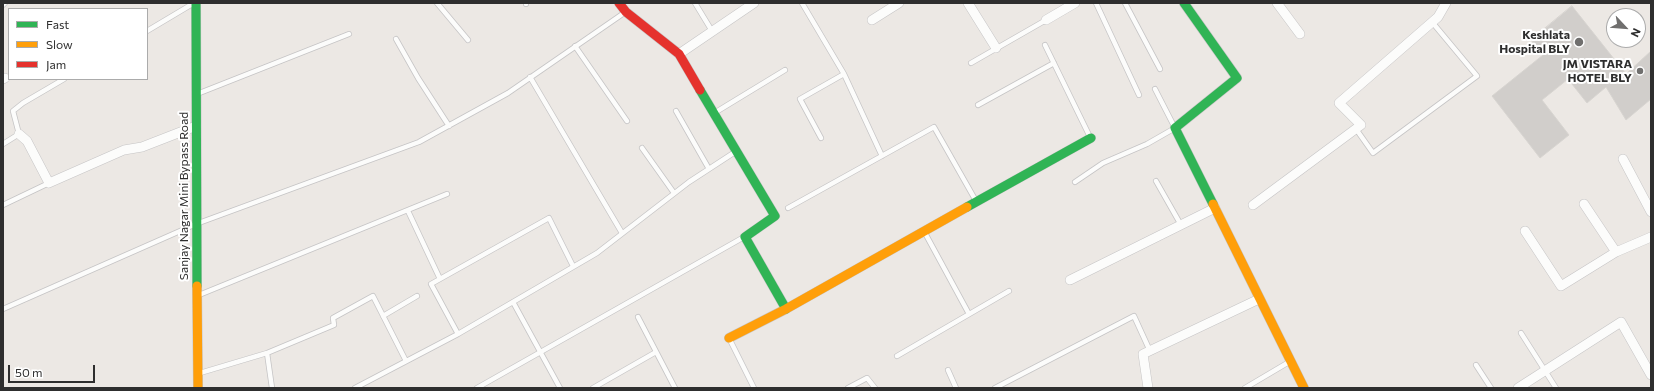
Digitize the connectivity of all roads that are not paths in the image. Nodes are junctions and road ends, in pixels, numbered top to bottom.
1 (195, 3) edge
2 (437, 3) edge
3 (619, 3) edge
4 (695, 3) edge
5 (754, 3) edge
6 (802, 3) edge
7 (899, 3) edge
8 (968, 3) edge
9 (1075, 3) edge
10 (1096, 3) edge
11 (1124, 3) edge
12 (1184, 3) edge
13 (1277, 3) edge
14 (1446, 3) edge
15 (626, 12) junction
16 (872, 20) dead end
17 (1046, 20) joint
18 (1432, 22) junction
19 (148, 30) edge
20 (712, 31) junction
21 (349, 34) dead end
22 (1300, 34) dead end
23 (396, 39) dead end
24 (468, 40) dead end
25 (1045, 45) dead end
26 (575, 46) junction
27 (996, 48) junction
28 (679, 54) junction
29 (971, 63) dead end
30 (1054, 63) junction
31 (1160, 69) dead end
32 (785, 70) dead end
33 (844, 74) junction
34 (530, 77) junction
35 (62, 80) edge
36 (1155, 88) dead end
37 (196, 95) junction
38 (1139, 95) dead end
39 (978, 105) dead end
40 (676, 112) dead end
41 (714, 113) junction
42 (627, 121) dead end
43 (196, 126) junction
44 (449, 126) junction
45 (1175, 128) junction
46 (1356, 129) junction
47 (19, 134) junction
48 (821, 138) dead end
49 (1091, 138) joint
50 (3, 144) edge
51 (642, 148) dead end
52 (737, 151) junction
53 (882, 156) junction
54 (1623, 159) dead end
55 (708, 169) junction
56 (1156, 181) dead end
57 (1075, 182) dead end
58 (49, 183) junction
59 (674, 193) junction
60 (447, 194) dead end
61 (976, 202) junction
62 (1584, 204) dead end
63 (1253, 205) dead end
64 (3, 206) edge
65 (788, 208) dead end
66 (1215, 208) junction
67 (408, 211) junction
68 (1651, 212) edge
69 (196, 224) junction
70 (1181, 225) junction
71 (924, 231) junction
72 (1525, 231) dead end
73 (622, 233) junction
74 (745, 237) junction
75 (1651, 237) edge
76 (1616, 252) junction
77 (573, 266) junction
78 (440, 279) junction
79 (1070, 280) dead end
80 (1009, 291) dead end
81 (197, 295) junction
82 (417, 296) dead end
83 (1260, 298) junction
84 (513, 302) junction
85 (3, 309) edge
86 (786, 309) junction
87 (969, 314) junction
88 (383, 316) junction
89 (638, 317) dead end
90 (1521, 333) dead end
91 (458, 334) junction
92 (729, 338) joint
93 (1150, 351) junction
94 (540, 352) junction
95 (656, 352) junction
96 (268, 353) junction
97 (897, 356) dead end
98 (406, 361) junction
99 (1291, 362) junction
100 (1476, 365) dead end
101 (948, 370) dead end
102 (1545, 370) junction
103 (198, 374) junction
104 (1651, 375) edge
105 (198, 388) edge
106 (272, 388) edge
107 (355, 388) edge
108 (477, 388) edge
109 (560, 388) edge
110 (593, 388) edge
111 (675, 388) edge
112 (754, 388) edge
113 (848, 388) edge
114 (875, 388) edge
115 (956, 388) edge
116 (995, 388) edge
117 (1148, 388) edge
118 (1245, 388) edge
119 (1304, 388) edge
120 (1491, 388) edge
121 (1518, 388) edge
122 (1556, 388) edge

1 - 19 lane
1 - 37 street, Sanjay Nagar Mini Bypass Road
2 - 24 lane
3 - 15 street
4 - 20 lane
5 - 20 street
6 - 33 lane
7 - 16 street
8 - 27 street
9 - 17 street
10 - 38 lane
11 - 31 lane
12 - 45 street
13 - 22 street
14 - 18 street
15 - 26 lane
15 - 28 street
17 - 27 lane
18 - 46 street
18 - 46 lane
20 - 28 street
21 - 37 lane
23 - 44 lane
25 - 30 lane
26 - 34 lane
26 - 42 lane
27 - 29 lane
28 - 41 street
30 - 39 lane
30 - 49 lane
32 - 41 lane
33 - 48 lane
33 - 53 lane
34 - 44 lane
34 - 73 lane
35 - 47 lane
36 - 45 lane
37 - 43 street, Sanjay Nagar Mini Bypass Road
40 - 55 lane
41 - 52 street
43 - 58 street
43 - 69 street, Sanjay Nagar Mini Bypass Road
44 - 69 lane
45 - 57 lane
45 - 66 street
46 - 63 street
47 - 50 lane
47 - 58 street
49 - 61 street
51 - 59 lane
52 - 55 lane
52 - 74 street
53 - 61 lane
53 - 65 lane
54 - 68 street
55 - 59 lane
56 - 70 lane
58 - 64 lane
59 - 73 lane
60 - 67 lane
61 - 71 street
62 - 76 street
66 - 70 street
66 - 83 street
67 - 78 lane
67 - 81 lane
69 - 81 street, Sanjay Nagar Mini Bypass Road
69 - 85 lane
70 - 79 street
71 - 86 street
71 - 87 lane
72 - 76 street
73 - 77 lane
74 - 86 street
74 - 94 lane
75 - 76 street
77 - 78 lane
77 - 84 lane
78 - 91 lane
80 - 87 lane
81 - 103 street, Sanjay Nagar Mini Bypass Road
82 - 88 lane
83 - 93 street
83 - 99 street
84 - 91 lane
84 - 94 lane
86 - 92 street
87 - 97 lane
88 - 96 lane
88 - 98 lane
89 - 95 lane
90 - 102 lane
91 - 98 lane
92 - 112 lane
93 - 116 lane
93 - 117 street
94 - 108 lane
94 - 109 lane
95 - 110 lane
95 - 111 lane
96 - 103 lane
96 - 106 lane
98 - 107 lane
99 - 118 lane
99 - 119 street
100 - 120 lane
101 - 115 lane
102 - 104 street
102 - 121 street
102 - 122 lane
103 - 105 street, Sanjay Nagar Mini Bypass Road
113 - 114 lane

